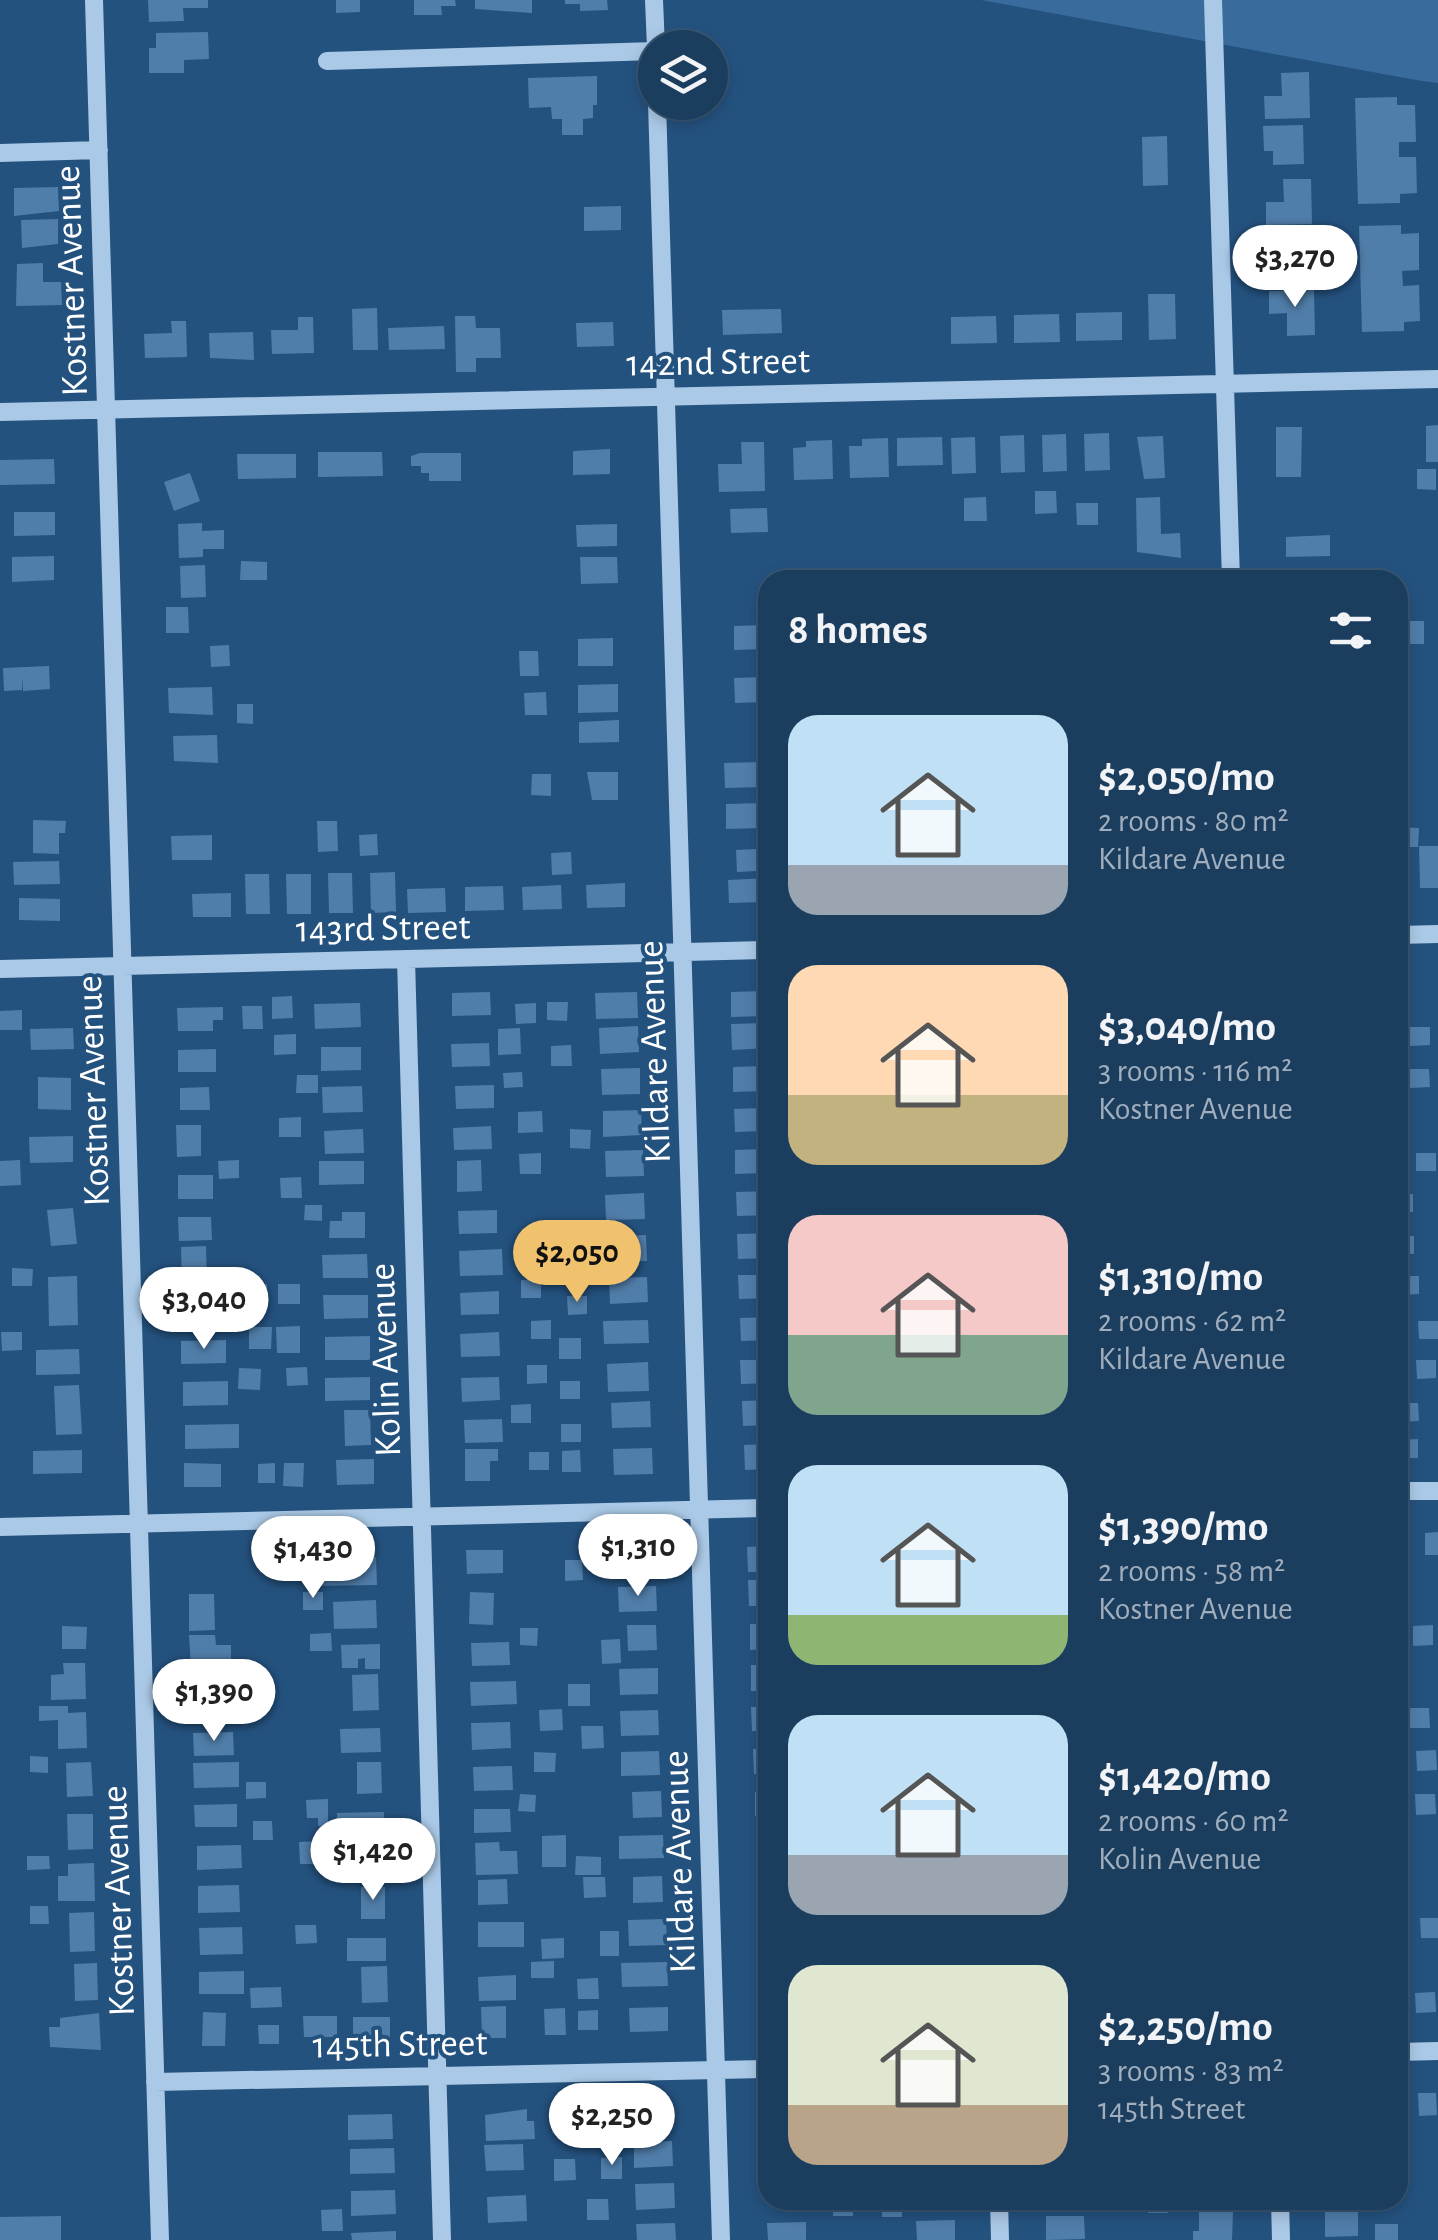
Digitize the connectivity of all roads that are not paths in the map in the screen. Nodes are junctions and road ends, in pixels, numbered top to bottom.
1 (94, 0) edge
2 (654, 0) edge
3 (1214, 0) edge
4 (655, 30) edge
5 (638, 51) edge
6 (328, 61) dead end
7 (658, 120) edge
8 (98, 150) junction
9 (0, 153) edge
10 (1438, 379) edge
11 (1225, 382) junction
12 (666, 394) junction
13 (106, 410) junction
14 (0, 412) edge
15 (1230, 570) edge
16 (1408, 934) edge
17 (1438, 934) edge
18 (758, 950) edge
19 (683, 952) junction
20 (406, 959) junction
21 (121, 966) junction
22 (0, 969) edge
23 (1438, 1491) edge
24 (1408, 1492) edge
25 (758, 1508) edge
26 (700, 1510) junction
27 (421, 1516) junction
28 (138, 1524) junction
29 (0, 1527) edge
30 (1438, 2051) edge
31 (1408, 2052) edge
32 (758, 2068) edge
33 (716, 2070) junction
34 (437, 2074) junction
35 (155, 2082) junction
36 (999, 2210) edge
37 (1280, 2210) edge
38 (160, 2240) edge
39 (442, 2240) edge
40 (721, 2240) edge
41 (1000, 2240) edge
42 (1281, 2240) edge

1 - 8 street, Kostner Avenue
2 - 4 street
3 - 11 street
5 - 6 street
7 - 12 street, Kildare Avenue
8 - 9 street
8 - 13 street, Kostner Avenue
10 - 11 street, 142nd Street
11 - 12 street, 142nd Street
11 - 15 street
12 - 13 street, 142nd Street
12 - 19 street, Kildare Avenue
13 - 14 street, 142nd Street
13 - 21 street, Kostner Avenue
16 - 17 street
18 - 19 street, 143rd Street
19 - 20 street, 143rd Street
19 - 26 street, Kildare Avenue
20 - 21 street, 143rd Street
20 - 27 street, Kolin Avenue
21 - 22 street, 143rd Street
21 - 28 street, Kostner Avenue
23 - 24 street
25 - 26 street
26 - 27 street
26 - 33 street, Kildare Avenue
27 - 28 street
27 - 34 street, Kolin Avenue
28 - 29 street
28 - 35 street, Kostner Avenue
30 - 31 street
32 - 33 street, 145th Street
33 - 34 street, 145th Street
33 - 40 street, Kildare Avenue
34 - 35 street, 145th Street
34 - 39 street, Kolin Avenue
35 - 38 street, Kostner Avenue
36 - 41 street
37 - 42 street

